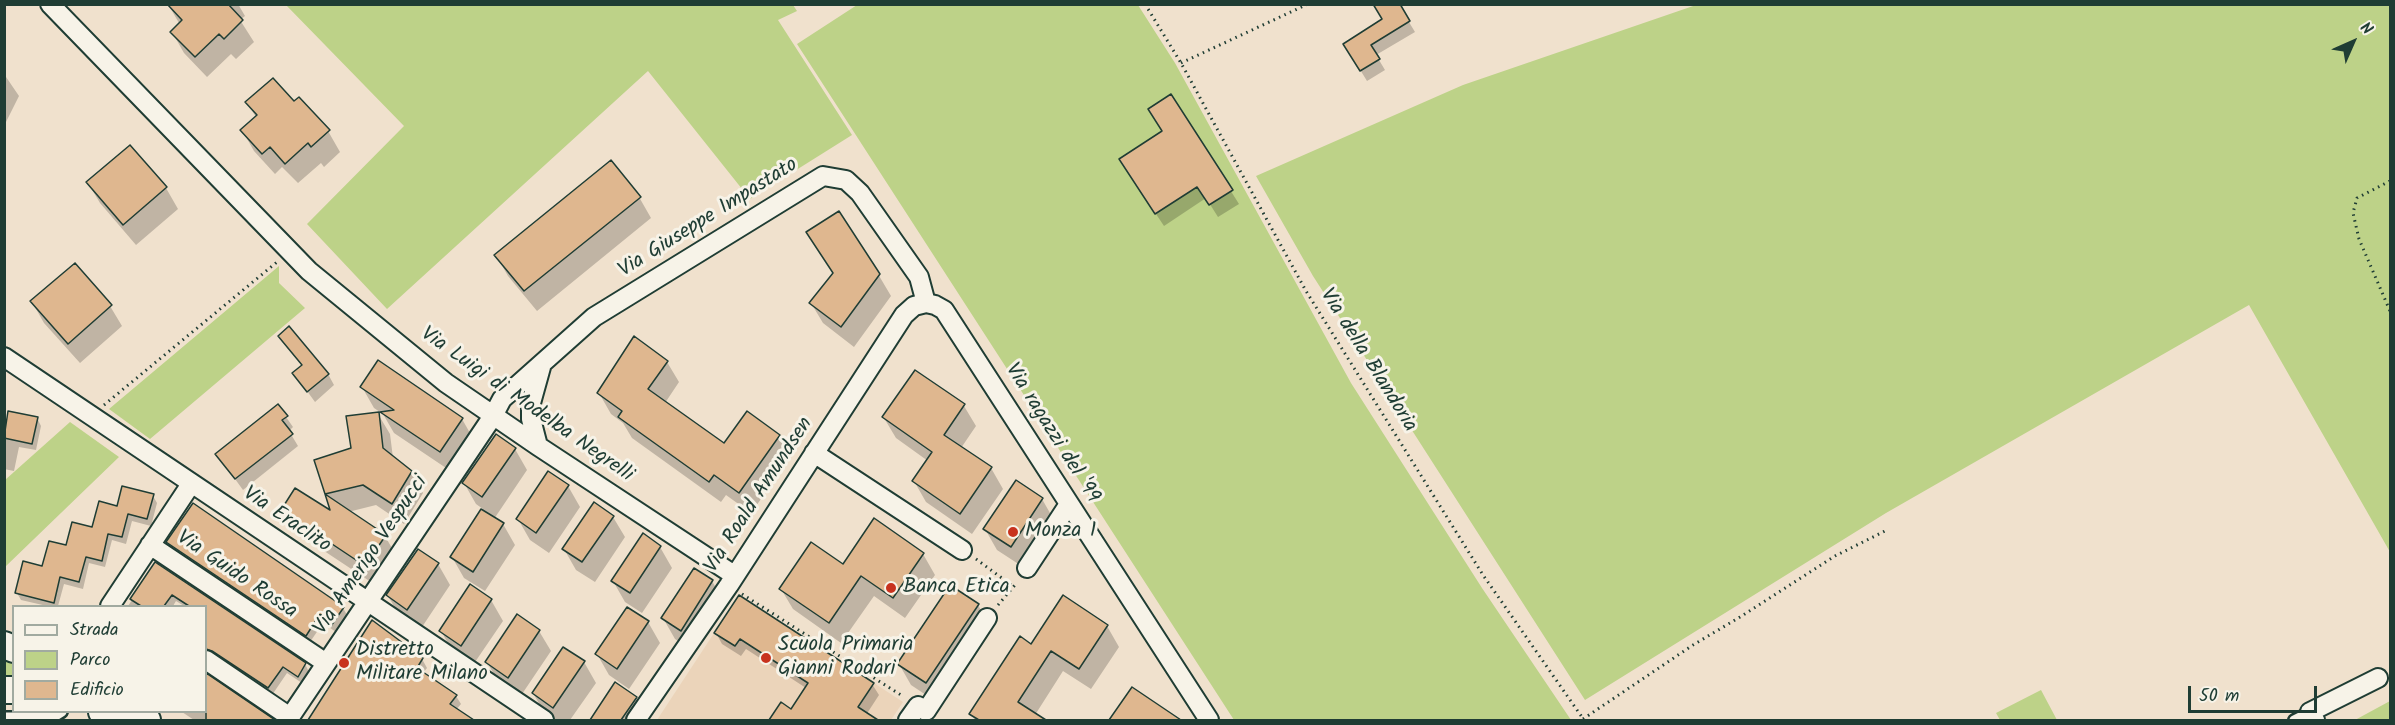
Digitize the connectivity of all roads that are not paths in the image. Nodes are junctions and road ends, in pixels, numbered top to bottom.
1 (50, 4) edge
2 (926, 303) junction
3 (4, 357) edge
4 (542, 364) junction
5 (493, 416) junction
6 (538, 446) junction
7 (814, 453) junction
8 (191, 484) junction
9 (1069, 504) junction
10 (150, 545) junction
11 (962, 550) road end
12 (1027, 568) road end
13 (731, 580) junction
14 (367, 603) junction
15 (117, 604) edge
16 (987, 618) road end
17 (207, 661) edge
18 (326, 663) junction
19 (2381, 676) dead end
20 (59, 713) edge
21 (923, 714) edge
22 (4, 717) edge
23 (2306, 718) edge
24 (289, 719) edge
25 (544, 720) edge
26 (636, 720) edge
27 (1209, 720) edge

1 - 5 street, Via Luigi di Modelba Negrelli
2 - 4 street, Via Giuseppe Impastato
2 - 7 street, Via Roald Amundsen
2 - 9 street, Via ragazzi del '99
3 - 8 street, Via Eraclito
4 - 5 street, Via Giuseppe Impastato
4 - 6 street
5 - 6 street, Via Luigi di Modelba Negrelli
5 - 14 street, Via Amerigo Vespucci
6 - 13 street, Via Luigi di Modelba Negrelli
7 - 11 street
7 - 13 street, Via Roald Amundsen
8 - 10 street
8 - 14 street, Via Eraclito
9 - 12 street
9 - 27 street, Via ragazzi del '99
10 - 15 street
10 - 18 street, Via Guido Rossa
13 - 26 street, Via Roald Amundsen
14 - 18 street, Via Amerigo Vespucci
14 - 25 street, Via Eraclito
16 - 21 street
17 - 24 street
18 - 24 street, Via Amerigo Vespucci
19 - 23 street
20 - 22 lane

